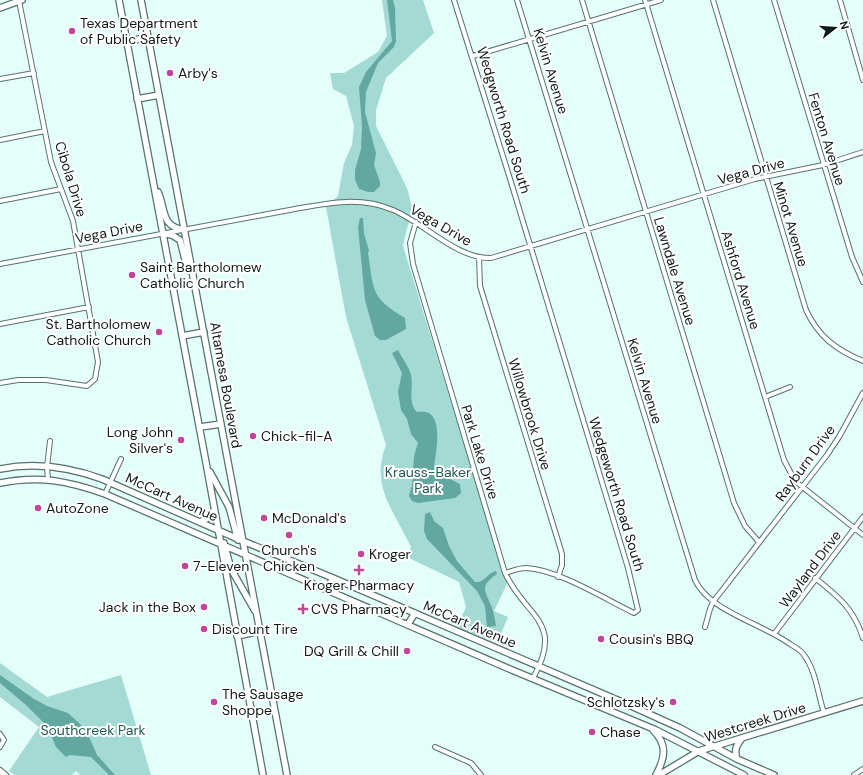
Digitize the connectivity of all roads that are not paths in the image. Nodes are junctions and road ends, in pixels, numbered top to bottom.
1 (118, 0) edge
2 (138, 0) edge
3 (141, 0) edge
4 (454, 0) edge
5 (518, 0) edge
6 (582, 0) edge
7 (661, 0) edge
8 (713, 0) edge
9 (774, 0) edge
10 (840, 0) edge
11 (20, 1) edge
12 (646, 2) edge
13 (0, 8) edge
14 (144, 16) junction
15 (589, 21) junction
16 (148, 37) junction
17 (530, 39) junction
18 (126, 42) junction
19 (472, 56) junction
20 (34, 73) junction
21 (0, 80) edge
22 (863, 80) edge
23 (160, 95) junction
24 (137, 99) junction
25 (45, 131) junction
26 (0, 140) edge
27 (863, 152) edge
28 (823, 165) junction
29 (766, 177) junction
30 (154, 187) junction
31 (61, 189) junction
32 (704, 195) junction
33 (0, 201) edge
34 (646, 212) junction
35 (416, 222) junction
36 (588, 229) junction
37 (184, 230) junction
38 (163, 233) junction
39 (530, 247) junction
40 (78, 249) junction
41 (479, 257) junction
42 (0, 264) edge
43 (193, 271) junction
44 (863, 282) edge
45 (89, 307) junction
46 (0, 324) edge
47 (204, 332) junction
48 (182, 336) junction
49 (863, 361) edge
50 (0, 383) edge
51 (790, 387) dead end
52 (863, 393) edge
53 (765, 397) junction
54 (221, 424) junction
55 (200, 427) junction
56 (50, 441) dead end
57 (121, 458) dead end
58 (47, 467) junction
59 (207, 468) junction
60 (0, 469) edge
61 (48, 480) junction
62 (110, 482) junction
63 (0, 483) edge
64 (802, 488) junction
65 (105, 494) junction
66 (214, 508) junction
67 (863, 517) edge
68 (200, 522) junction
69 (854, 528) junction
70 (218, 530) junction
71 (863, 535) edge
72 (240, 540) junction
73 (759, 542) junction
74 (222, 545) junction
75 (246, 554) junction
76 (505, 574) junction
77 (558, 577) junction
78 (333, 578) junction
79 (815, 578) junction
80 (327, 589) junction
81 (713, 602) junction
82 (415, 614) junction
83 (258, 617) junction
84 (408, 624) junction
85 (705, 627) dead end
86 (260, 631) junction
87 (774, 634) junction
88 (237, 636) junction
89 (863, 638) edge
90 (539, 667) junction
91 (533, 678) junction
92 (614, 699) junction
93 (863, 701) edge
94 (610, 710) junction
95 (824, 713) junction
96 (650, 727) junction
97 (0, 734) edge
98 (742, 738) junction
99 (0, 747) edge
100 (435, 747) dead end
101 (713, 747) junction
102 (698, 752) junction
103 (737, 759) junction
104 (863, 769) edge
105 (0, 772) edge
106 (5, 775) edge
107 (263, 775) edge
108 (287, 775) edge
109 (481, 775) edge
110 (657, 775) edge
111 (744, 775) edge
112 (774, 775) edge
113 (854, 775) edge

1 - 18 main road
2 - 14 main road
3 - 14 main road, Altamesa Boulevard
4 - 19 street, Wedgworth Road South
5 - 17 street, Kelvin Avenue
6 - 15 street, Lawndale Avenue
7 - 12 street
8 - 29 street, Minot Avenue
9 - 28 street, Fenton Avenue
10 - 22 street
11 - 13 main road
11 - 20 street, Cibola Drive
12 - 15 street
12 - 32 street, Ashford Avenue
14 - 16 main road, Altamesa Boulevard
15 - 17 street
15 - 34 street, Lawndale Avenue
16 - 18 main road
16 - 23 main road, Altamesa Boulevard
17 - 19 street
17 - 36 street, Kelvin Avenue
18 - 24 main road
19 - 39 street, Wedgworth Road South
20 - 21 street
20 - 25 street, Cibola Drive
23 - 24 main road
23 - 37 main road, Altamesa Boulevard
24 - 30 main road
25 - 26 street
25 - 31 street, Cibola Drive
27 - 28 street, Vega Drive
28 - 29 street, Vega Drive
28 - 44 street, Fenton Avenue
29 - 32 street, Vega Drive
29 - 49 street, Minot Avenue
30 - 37 main road
30 - 38 main road
31 - 33 street
31 - 40 street, Cibola Drive
32 - 34 street, Vega Drive
32 - 53 street, Ashford Avenue
34 - 36 street, Vega Drive
34 - 73 street, Lawndale Avenue
35 - 37 street, Vega Drive
35 - 41 street, Vega Drive
35 - 76 street, Park Lake Drive
36 - 39 street, Vega Drive
36 - 81 street, Kelvin Avenue
37 - 38 street, Vega Drive
37 - 43 main road, Altamesa Boulevard
38 - 40 street, Vega Drive
38 - 43 main road
38 - 48 main road
39 - 41 street, Vega Drive
39 - 77 street, Wedgeworth Road South
40 - 42 street, Vega Drive
40 - 45 street, Cibola Drive
41 - 77 street, Willowbrook Drive
43 - 47 main road, Altamesa Boulevard
45 - 46 street
45 - 50 street, Cibola Drive
47 - 48 main road
47 - 54 main road, Altamesa Boulevard
48 - 55 main road
51 - 53 street
52 - 64 street, Rayburn Drive
53 - 64 street, Ashford Avenue
54 - 55 main road
54 - 72 main road, Altamesa Boulevard
55 - 59 main road
56 - 58 street
57 - 62 street, McCart Avenue
58 - 60 main road, McCart Avenue
58 - 61 street
58 - 62 main road, McCart Avenue
59 - 66 main road
59 - 72 main road
61 - 63 main road, McCart Avenue
61 - 65 main road, McCart Avenue
62 - 65 street, McCart Avenue
62 - 68 main road, McCart Avenue
64 - 69 street, Ashford Avenue
64 - 73 street, Rayburn Drive
65 - 74 main road, McCart Avenue
66 - 68 main road
66 - 70 main road
67 - 69 street, Wayland Drive
68 - 70 main road, McCart Avenue
69 - 71 street, Ashford Avenue
69 - 79 street, Wayland Drive
70 - 72 main road, McCart Avenue
70 - 74 main road
72 - 75 main road, Altamesa Boulevard
72 - 78 main road, McCart Avenue
73 - 81 street, Rayburn Drive
74 - 75 main road, McCart Avenue
74 - 83 main road
74 - 88 main road
75 - 80 main road, McCart Avenue
75 - 83 main road, Altamesa Boulevard
76 - 77 street, Wedgeworth Road South
76 - 90 street, Park Lake Drive
78 - 80 main road
78 - 82 main road, McCart Avenue
79 - 87 street, Wayland Drive
79 - 89 street
80 - 84 main road, McCart Avenue
81 - 85 street, Rayburn Drive
81 - 87 street, Kelvin Avenue
82 - 84 main road
82 - 90 main road, McCart Avenue
83 - 86 main road, Altamesa Boulevard
84 - 91 main road, McCart Avenue
86 - 88 main road
86 - 108 main road, Altamesa Boulevard
87 - 95 street, Kelvin Avenue
88 - 107 main road
90 - 91 street, Park Lake Drive
90 - 92 main road, McCart Avenue
91 - 94 main road, McCart Avenue
92 - 94 main road
92 - 101 main road, McCart Avenue
93 - 95 main road, Westcreek Drive
94 - 96 main road, McCart Avenue
95 - 98 main road, Westcreek Drive
96 - 102 main road, McCart Avenue
96 - 110 main road
97 - 99 street
98 - 101 main road, Westcreek Drive
98 - 103 main road
100 - 109 street
101 - 102 main road, Westcreek Drive
101 - 103 main road, McCart Avenue
102 - 110 main road, Westcreek Drive
102 - 111 main road, McCart Avenue
103 - 112 main road, McCart Avenue
104 - 113 street
105 - 106 main road

